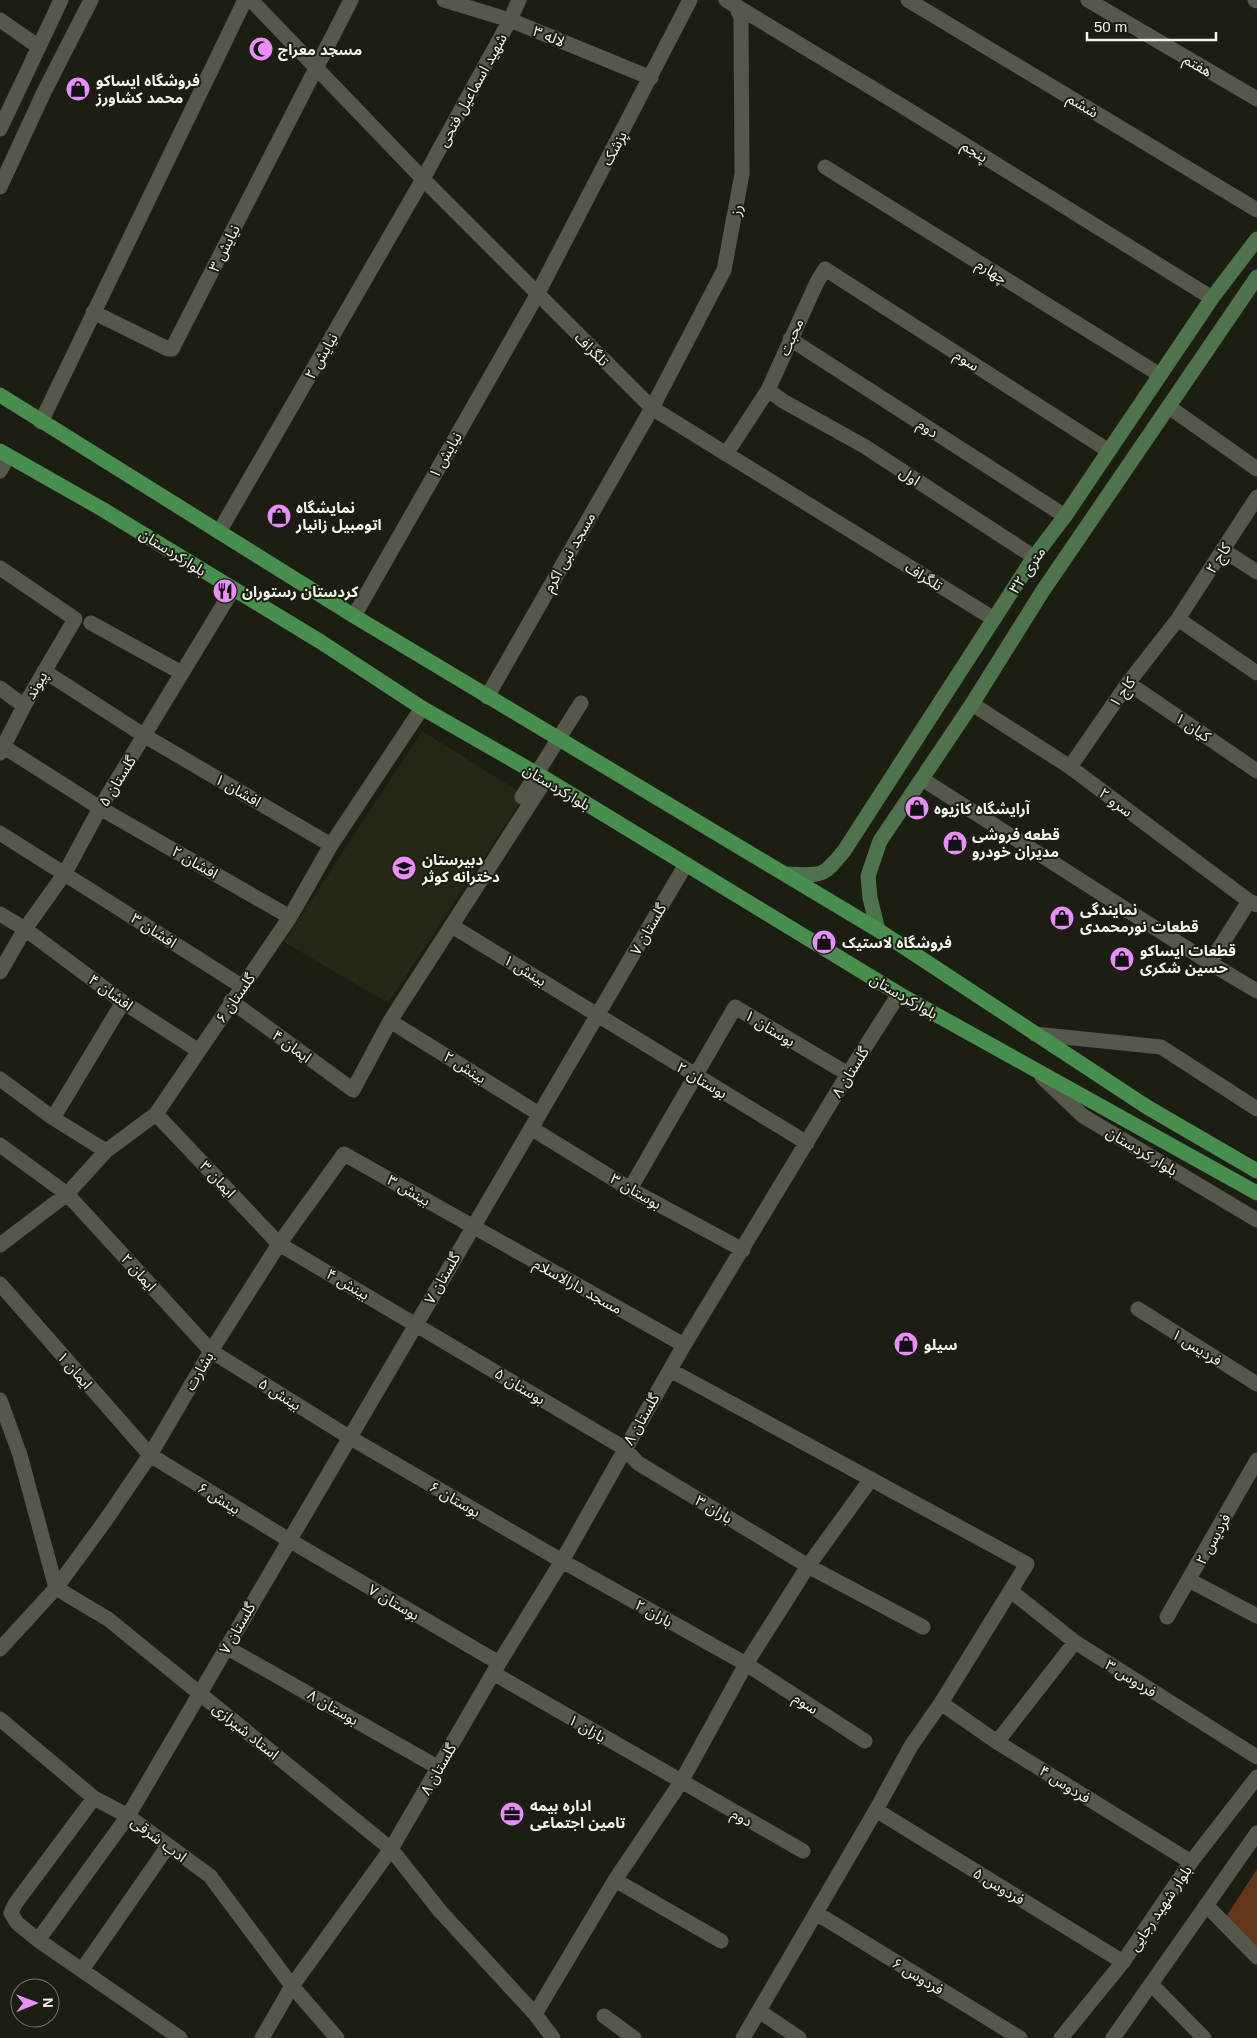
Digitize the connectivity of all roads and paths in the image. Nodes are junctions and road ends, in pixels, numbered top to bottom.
1 (62, 0) edge
2 (91, 0) edge
3 (244, 0) edge
4 (251, 0) edge
5 (351, 0) edge
6 (444, 0) edge
7 (519, 0) edge
8 (690, 0) edge
9 (908, 0) edge
10 (1088, 0) edge
11 (731, 3) edge
12 (0, 20) edge
13 (510, 20) junction
14 (39, 47) junction
15 (316, 68) junction
16 (23, 78) junction
17 (651, 78) junction
18 (44, 92) junction
19 (1257, 99) edge
20 (0, 129) edge
21 (824, 167) dead end
22 (423, 179) junction
23 (0, 187) edge
24 (1257, 210) edge
25 (1257, 239) edge
26 (826, 269) joint
27 (1257, 277) edge
28 (537, 295) junction
29 (1212, 298) junction
30 (93, 312) junction
31 (790, 339) junction
32 (1160, 375) junction
33 (768, 390) junction
34 (0, 395) edge
35 (1169, 407) junction
36 (652, 408) junction
37 (41, 422) junction
38 (1109, 451) junction
39 (4, 453) edge
40 (726, 454) junction
41 (1257, 469) edge
42 (0, 471) edge
43 (1257, 497) edge
44 (1066, 516) junction
45 (219, 532) junction
46 (1223, 550) junction
47 (1034, 557) junction
48 (0, 568) edge
49 (1257, 572) edge
50 (233, 589) junction
51 (354, 616) junction
52 (1178, 619) junction
53 (994, 620) junction
54 (91, 622) dead end
55 (44, 671) junction
56 (1257, 672) edge
57 (182, 673) junction
58 (1128, 683) junction
59 (0, 688) edge
60 (487, 697) junction
61 (581, 703) dead end
62 (972, 704) junction
63 (24, 706) junction
64 (422, 708) junction
65 (145, 736) junction
66 (558, 740) junction
67 (2, 750) edge
68 (1070, 767) junction
69 (1257, 771) edge
70 (541, 777) junction
71 (922, 779) junction
72 (522, 797) dead end
73 (100, 808) junction
74 (0, 833) edge
75 (331, 845) junction
76 (686, 864) junction
77 (65, 873) junction
78 (786, 874) junction
79 (1253, 903) edge
80 (0, 914) edge
81 (290, 917) junction
82 (452, 926) junction
83 (25, 929) junction
84 (878, 930) junction
85 (1210, 963) junction
86 (0, 972) edge
87 (243, 987) junction
88 (1257, 991) edge
89 (899, 994) junction
90 (231, 1001) junction
91 (123, 1002) junction
92 (598, 1015) junction
93 (390, 1021) junction
94 (1035, 1034) junction
95 (199, 1051) junction
96 (1036, 1070) junction
97 (848, 1074) junction
98 (695, 1076) junction
99 (0, 1079) edge
100 (1257, 1109) edge
101 (156, 1114) junction
102 (539, 1114) junction
103 (53, 1118) junction
104 (531, 1128) junction
105 (807, 1143) junction
106 (0, 1145) edge
107 (106, 1151) junction
108 (344, 1154) joint
109 (1257, 1171) edge
110 (630, 1189) junction
111 (1257, 1193) edge
112 (67, 1194) junction
113 (1257, 1220) edge
114 (473, 1226) junction
115 (280, 1244) junction
116 (0, 1245) edge
117 (743, 1250) junction
118 (0, 1284) edge
119 (1138, 1309) dead end
120 (416, 1324) junction
121 (684, 1345) junction
122 (211, 1351) junction
123 (670, 1370) junction
124 (1257, 1384) edge
125 (0, 1400) edge
126 (349, 1437) junction
127 (624, 1448) junction
128 (150, 1455) junction
129 (1256, 1465) edge
130 (871, 1479) junction
131 (289, 1540) junction
132 (562, 1561) junction
133 (808, 1566) junction
134 (1190, 1580) junction
135 (56, 1588) junction
136 (1011, 1590) junction
137 (1257, 1616) edge
138 (1167, 1617) dead end
139 (923, 1627) dead end
140 (1075, 1642) junction
141 (226, 1647) junction
142 (0, 1649) edge
143 (746, 1664) junction
144 (496, 1668) junction
145 (199, 1693) junction
146 (941, 1703) junction
147 (0, 1720) edge
148 (865, 1741) dead end
149 (998, 1742) junction
150 (1257, 1757) edge
151 (439, 1768) junction
152 (1257, 1777) edge
153 (681, 1782) junction
154 (94, 1798) junction
155 (876, 1810) junction
156 (128, 1816) junction
157 (1256, 1838) edge
158 (168, 1846) junction
159 (391, 1849) junction
160 (803, 1851) dead end
161 (1191, 1862) junction
162 (614, 1880) junction
163 (1206, 1905) junction
164 (816, 1914) junction
165 (38, 1940) junction
166 (721, 1941) dead end
167 (1257, 1957) edge
168 (1123, 1962) junction
169 (82, 1970) junction
170 (1151, 1984) junction
171 (292, 1986) junction
172 (759, 2011) junction
173 (535, 2014) junction
174 (604, 2016) dead end
175 (180, 2038) edge
176 (262, 2038) edge
177 (337, 2038) edge
178 (553, 2038) edge
179 (634, 2038) edge
180 (743, 2038) edge
181 (799, 2038) edge
182 (1020, 2038) edge
183 (1061, 2038) edge
184 (1113, 2038) edge
185 (1204, 2038) edge

1 - 14 street
2 - 18 street
3 - 30 street
4 - 15 street, تلگراف
5 - 15 street
6 - 13 street, لاله ۳
7 - 13 street, شهید اسماعیل فتحی
8 - 17 street, پزشک
9 - 24 street, ششم
10 - 19 street, هفتم
11 - 29 street, پنجم
11 - 36 street, رز
12 - 14 street
13 - 17 street, لاله ۳
13 - 22 street, شهید اسماعیل فتحی
14 - 16 street
15 - 22 street, تلگراف
15 - 30 street, نیایش ۳
16 - 18 street
16 - 20 street
17 - 28 street, پزشک
18 - 23 street
21 - 32 street, چهارم
22 - 28 street, تلگراف
22 - 45 street, نیایش ۲
25 - 29 main road, ۳۲ متری
26 - 31 street, محبت
26 - 38 street, سوم
27 - 35 main road, ۳۲ متری
28 - 36 street, تلگراف
28 - 51 street, نیایش ۱
29 - 32 main road, ۳۲ متری
30 - 37 street
31 - 33 street, محبت
31 - 44 street, دوم
32 - 38 main road, ۳۲ متری
33 - 40 street, محبت
33 - 47 street, اول
34 - 37 main road
35 - 41 street
35 - 62 main road, ۳۲ متری
36 - 40 street, تلگراف
36 - 60 street, مسجد نبی اکرم
37 - 45 main road
38 - 44 main road, ۳۲ متری
39 - 42 street
39 - 50 main road, بلوارکردستان
40 - 53 street, تلگراف
43 - 46 street, کاج ۲
44 - 47 main road, ۳۲ متری
45 - 51 main road
46 - 49 street
46 - 52 street, کاج ۲
47 - 53 main road, ۳۲ متری
48 - 55 street, پیوند
50 - 57 street, گلستان ۵
50 - 64 main road, بلوارکردستان
51 - 60 main road
52 - 56 street
52 - 58 street, کاج ۱
53 - 78 main road, ۳۲ متری
54 - 57 street
55 - 63 street, پیوند
55 - 65 street, افشان ۱
57 - 65 street, گلستان ۵
58 - 68 street, کاج ۱
58 - 69 street, کیان ۱
59 - 63 street
60 - 66 main road
61 - 66 street
62 - 68 street, سرو ۲
62 - 71 main road, ۳۲ متری
63 - 67 street, پیوند
64 - 70 main road, بلوارکردستان
64 - 75 street, گلستان ۶
65 - 73 street, گلستان ۵
65 - 75 street, افشان ۱
66 - 70 street
66 - 78 main road
67 - 73 street, افشان ۲
68 - 79 street, سرو ۲
70 - 72 street
70 - 76 main road, بلوارکردستان
70 - 82 street
71 - 84 main road, ۳۲ متری
71 - 85 street
73 - 77 street, گلستان ۵
73 - 81 street, افشان ۲
74 - 77 street, افشان ۳
75 - 81 street, گلستان ۶
76 - 89 main road, بلوارکردستان
76 - 92 street, گلستان ۷
77 - 83 street, گلستان ۵
77 - 87 street, افشان ۳
78 - 84 main road
79 - 85 street
80 - 83 street, افشان ۴
81 - 87 street, گلستان ۶
82 - 92 street, بینش ۱
82 - 93 street
83 - 86 street, گلستان ۵
83 - 91 street, افشان ۴
84 - 94 main road
85 - 88 street
87 - 90 street, گلستان ۶
89 - 96 main road, بلوارکردستان
89 - 97 street, گلستان ۸
90 - 93 street, ایمان ۴
90 - 95 street, گلستان ۶
91 - 95 street, افشان ۴
91 - 103 street
92 - 98 street, بوستان ۲
92 - 102 street, گلستان ۷
93 - 102 street, بینش ۲
94 - 100 street
94 - 109 main road
95 - 101 street, گلستان ۶
96 - 111 main road, بلوارکردستان
96 - 113 street, بلوار کردستان
97 - 98 street, بوستان ۱
97 - 105 street, گلستان ۸
98 - 105 street, بوستان ۲
98 - 110 street
99 - 103 street
101 - 107 street, گلستان ۶
101 - 115 street, ایمان ۳
102 - 104 street, گلستان ۷
103 - 107 street
104 - 110 street, بوستان ۳
104 - 114 street, گلستان ۷
105 - 117 street, گلستان ۸
106 - 112 street, ایمان ۲
107 - 112 street, گلستان ۶
108 - 114 street, بینش ۳
108 - 115 street, بشارت
110 - 117 street, بوستان ۳
112 - 116 street, گلستان ۶
112 - 122 street, ایمان ۲
114 - 120 street, گلستان ۷
114 - 121 street, مسجد دارالاسلام
115 - 120 street, بینش ۴
115 - 122 street, بشارت
117 - 121 street, گلستان ۸
118 - 128 street, ایمان ۱
119 - 124 street, فردیس ۱
120 - 126 street, گلستان ۷
120 - 127 street, بوستان ۵
121 - 123 street, گلستان ۸
122 - 126 street, بینش ۵
122 - 128 street, بشارت
123 - 127 street, گلستان ۸
123 - 130 street
125 - 135 street
126 - 131 street, گلستان ۷
126 - 132 street, بوستان ۶
127 - 132 street, گلستان ۸
127 - 133 street, باران ۳
128 - 131 street, بینش ۶
128 - 135 street, بشارت
129 - 134 street, فردیس ۲
130 - 133 street
130 - 136 street
131 - 141 street, گلستان ۷
131 - 144 street, بوستان ۷
132 - 143 street, باران ۲
132 - 144 street, گلستان ۸
133 - 139 street
133 - 143 street
134 - 137 street
134 - 138 street, فردیس ۲
135 - 142 street, بشارت
135 - 145 street, استاد شیرازی
136 - 140 street, فردوس ۳
136 - 146 street
140 - 149 street
140 - 150 street, فردوس ۳
141 - 145 street, گلستان ۷
141 - 151 street, بوستان ۸
143 - 148 street, سوم
143 - 153 street
144 - 151 street, گلستان ۸
144 - 153 street, بازان ۱
145 - 156 street, گلستان ۷
145 - 159 street, استاد شیرازی
146 - 149 street, فردوس ۴
146 - 155 street
147 - 154 street, ادب شرقی
149 - 161 street, فردوس ۴
151 - 159 street, گلستان ۸
152 - 161 street, بلوار شهید رجایی
153 - 160 street, دوم
153 - 162 street
154 - 156 street, ادب شرقی
154 - 165 street
155 - 164 street
155 - 168 street, فردوس ۵
156 - 158 street, ادب شرقی
156 - 165 street, گلستان ۷
157 - 163 street
158 - 169 street
158 - 171 street, ادب شرقی
159 - 171 street, گلستان ۸
159 - 173 street, استاد شیرازی
161 - 168 street, بلوار شهید رجایی
162 - 166 street
162 - 173 street
163 - 167 street
163 - 170 street
164 - 172 street
164 - 182 street, فردوس ۶
165 - 169 street
168 - 183 street, بلوار شهید رجایی
169 - 175 street
170 - 184 street
170 - 185 street
171 - 176 street, گلستان ۸
171 - 177 street, ادب شرقی
172 - 180 street
172 - 181 street
173 - 178 street, استاد شیرازی
174 - 179 street

